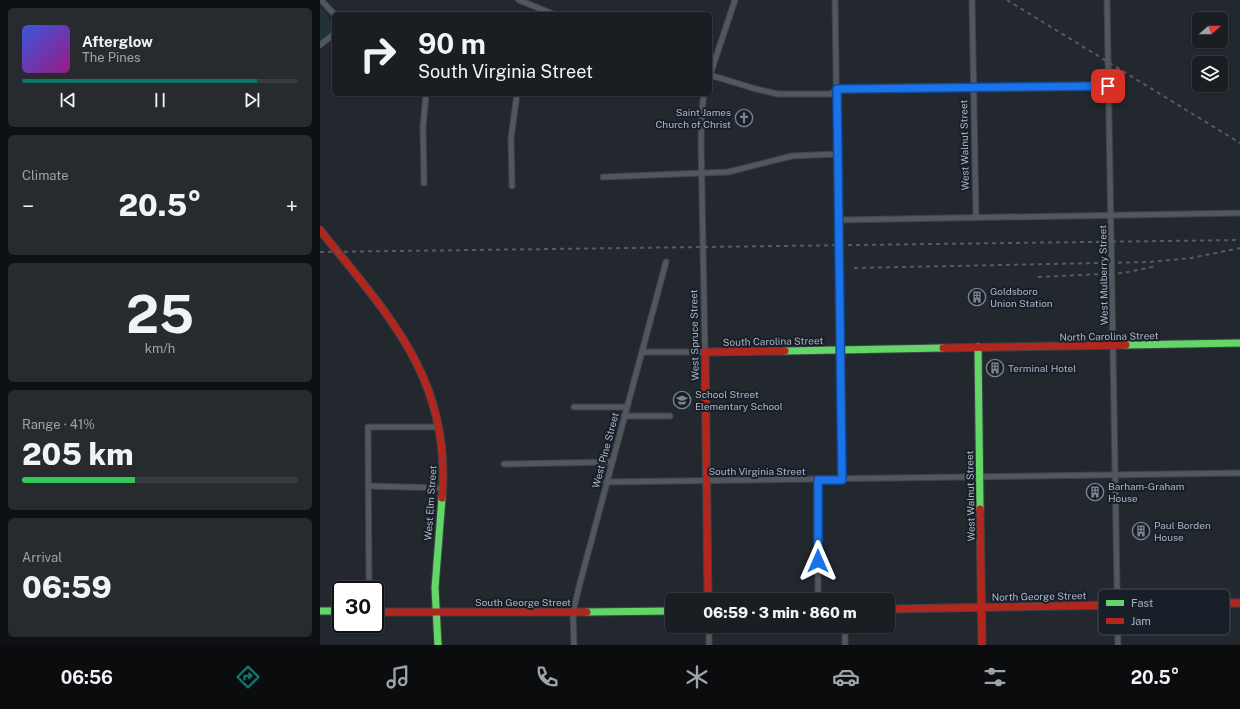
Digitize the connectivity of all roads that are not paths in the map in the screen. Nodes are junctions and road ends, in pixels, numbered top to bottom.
1 (321, 0) edge
2 (519, 0) edge
3 (735, 0) edge
4 (835, 0) edge
5 (972, 0) edge
6 (1106, 0) edge
7 (332, 12) edge
8 (548, 12) edge
9 (332, 36) edge
10 (320, 45) edge
11 (712, 69) edge
12 (712, 76) edge
13 (1108, 86) junction
14 (973, 87) junction
15 (837, 89) junction
16 (426, 96) edge
17 (518, 96) edge
18 (704, 96) edge
19 (837, 154) junction
20 (702, 174) junction
21 (603, 177) dead end
22 (424, 183) dead end
23 (512, 186) dead end
24 (1240, 213) edge
25 (1112, 216) junction
26 (976, 217) junction
27 (838, 220) junction
28 (320, 230) edge
29 (666, 262) dead end
30 (1240, 343) edge
31 (1113, 345) junction
32 (978, 348) junction
33 (841, 349) junction
34 (642, 352) junction
35 (705, 352) junction
36 (574, 406) dead end
37 (626, 407) junction
38 (624, 416) junction
39 (670, 416) dead end
40 (439, 427) junction
41 (612, 462) junction
42 (504, 464) dead end
43 (1240, 474) edge
44 (1116, 475) junction
45 (980, 477) junction
46 (707, 480) junction
47 (818, 480) junction
48 (842, 480) junction
49 (606, 482) junction
50 (368, 486) junction
51 (443, 488) junction
52 (369, 581) edge
53 (1117, 589) edge
54 (708, 593) edge
55 (818, 593) edge
56 (1230, 603) edge
57 (1240, 603) edge
58 (1098, 606) edge
59 (982, 607) junction
60 (895, 609) edge
61 (320, 611) edge
62 (332, 611) edge
63 (665, 611) edge
64 (384, 612) edge
65 (573, 612) junction
66 (437, 613) junction
67 (709, 633) edge
68 (845, 633) edge
69 (1118, 635) edge
70 (438, 645) edge
71 (574, 645) edge
72 (709, 645) edge
73 (845, 645) edge
74 (982, 645) edge
75 (1118, 645) edge

1 - 7 street
2 - 8 street
3 - 11 street
4 - 15 street
5 - 14 street, West Walnut Street
6 - 13 street, West Mulberry Street
9 - 10 street
12 - 15 street
13 - 14 street
13 - 25 street, West Mulberry Street
14 - 15 street
14 - 26 street, West Walnut Street
15 - 19 street
16 - 22 street
17 - 23 street
18 - 20 street, West Spruce Street
19 - 20 street
19 - 27 street
20 - 21 street
20 - 35 street, West Spruce Street
24 - 25 street
25 - 26 street
25 - 31 street, West Mulberry Street
26 - 27 street
27 - 33 street
28 - 40 street, West Elm Street
29 - 34 street, West Pine Street
30 - 31 street, North Carolina Street
31 - 32 street, North Carolina Street
31 - 44 street, West Mulberry Street
32 - 33 street, South Carolina Street
32 - 45 street, West Walnut Street
33 - 35 street, South Carolina Street
33 - 48 street
34 - 35 street, South Carolina Street
34 - 37 street, West Pine Street
35 - 46 street, West Spruce Street
36 - 37 street
37 - 38 street, West Pine Street
38 - 39 street
38 - 41 street, West Pine Street
40 - 50 street
40 - 51 street, West Elm Street
41 - 42 street
41 - 49 street, West Pine Street
43 - 44 street, South Virginia Street
44 - 45 street, South Virginia Street
44 - 53 street, West Mulberry Street
45 - 48 street, South Virginia Street
45 - 59 street, West Walnut Street
46 - 47 street, South Virginia Street
46 - 49 street, South Virginia Street
46 - 54 street, West Spruce Street
47 - 48 street, South Virginia Street
47 - 55 street
49 - 65 street, West Pine Street
50 - 51 street
50 - 52 street
51 - 66 street, West Elm Street
56 - 57 street, North George Street
58 - 59 street, North George Street
59 - 60 street
59 - 74 street, West Walnut Street
61 - 62 street
63 - 65 street, South George Street
64 - 66 street, South George Street
65 - 66 street, South George Street
65 - 71 street, West Pine Street
66 - 70 street, West Elm Street
67 - 72 street
68 - 73 street
69 - 75 street, West Mulberry Street

